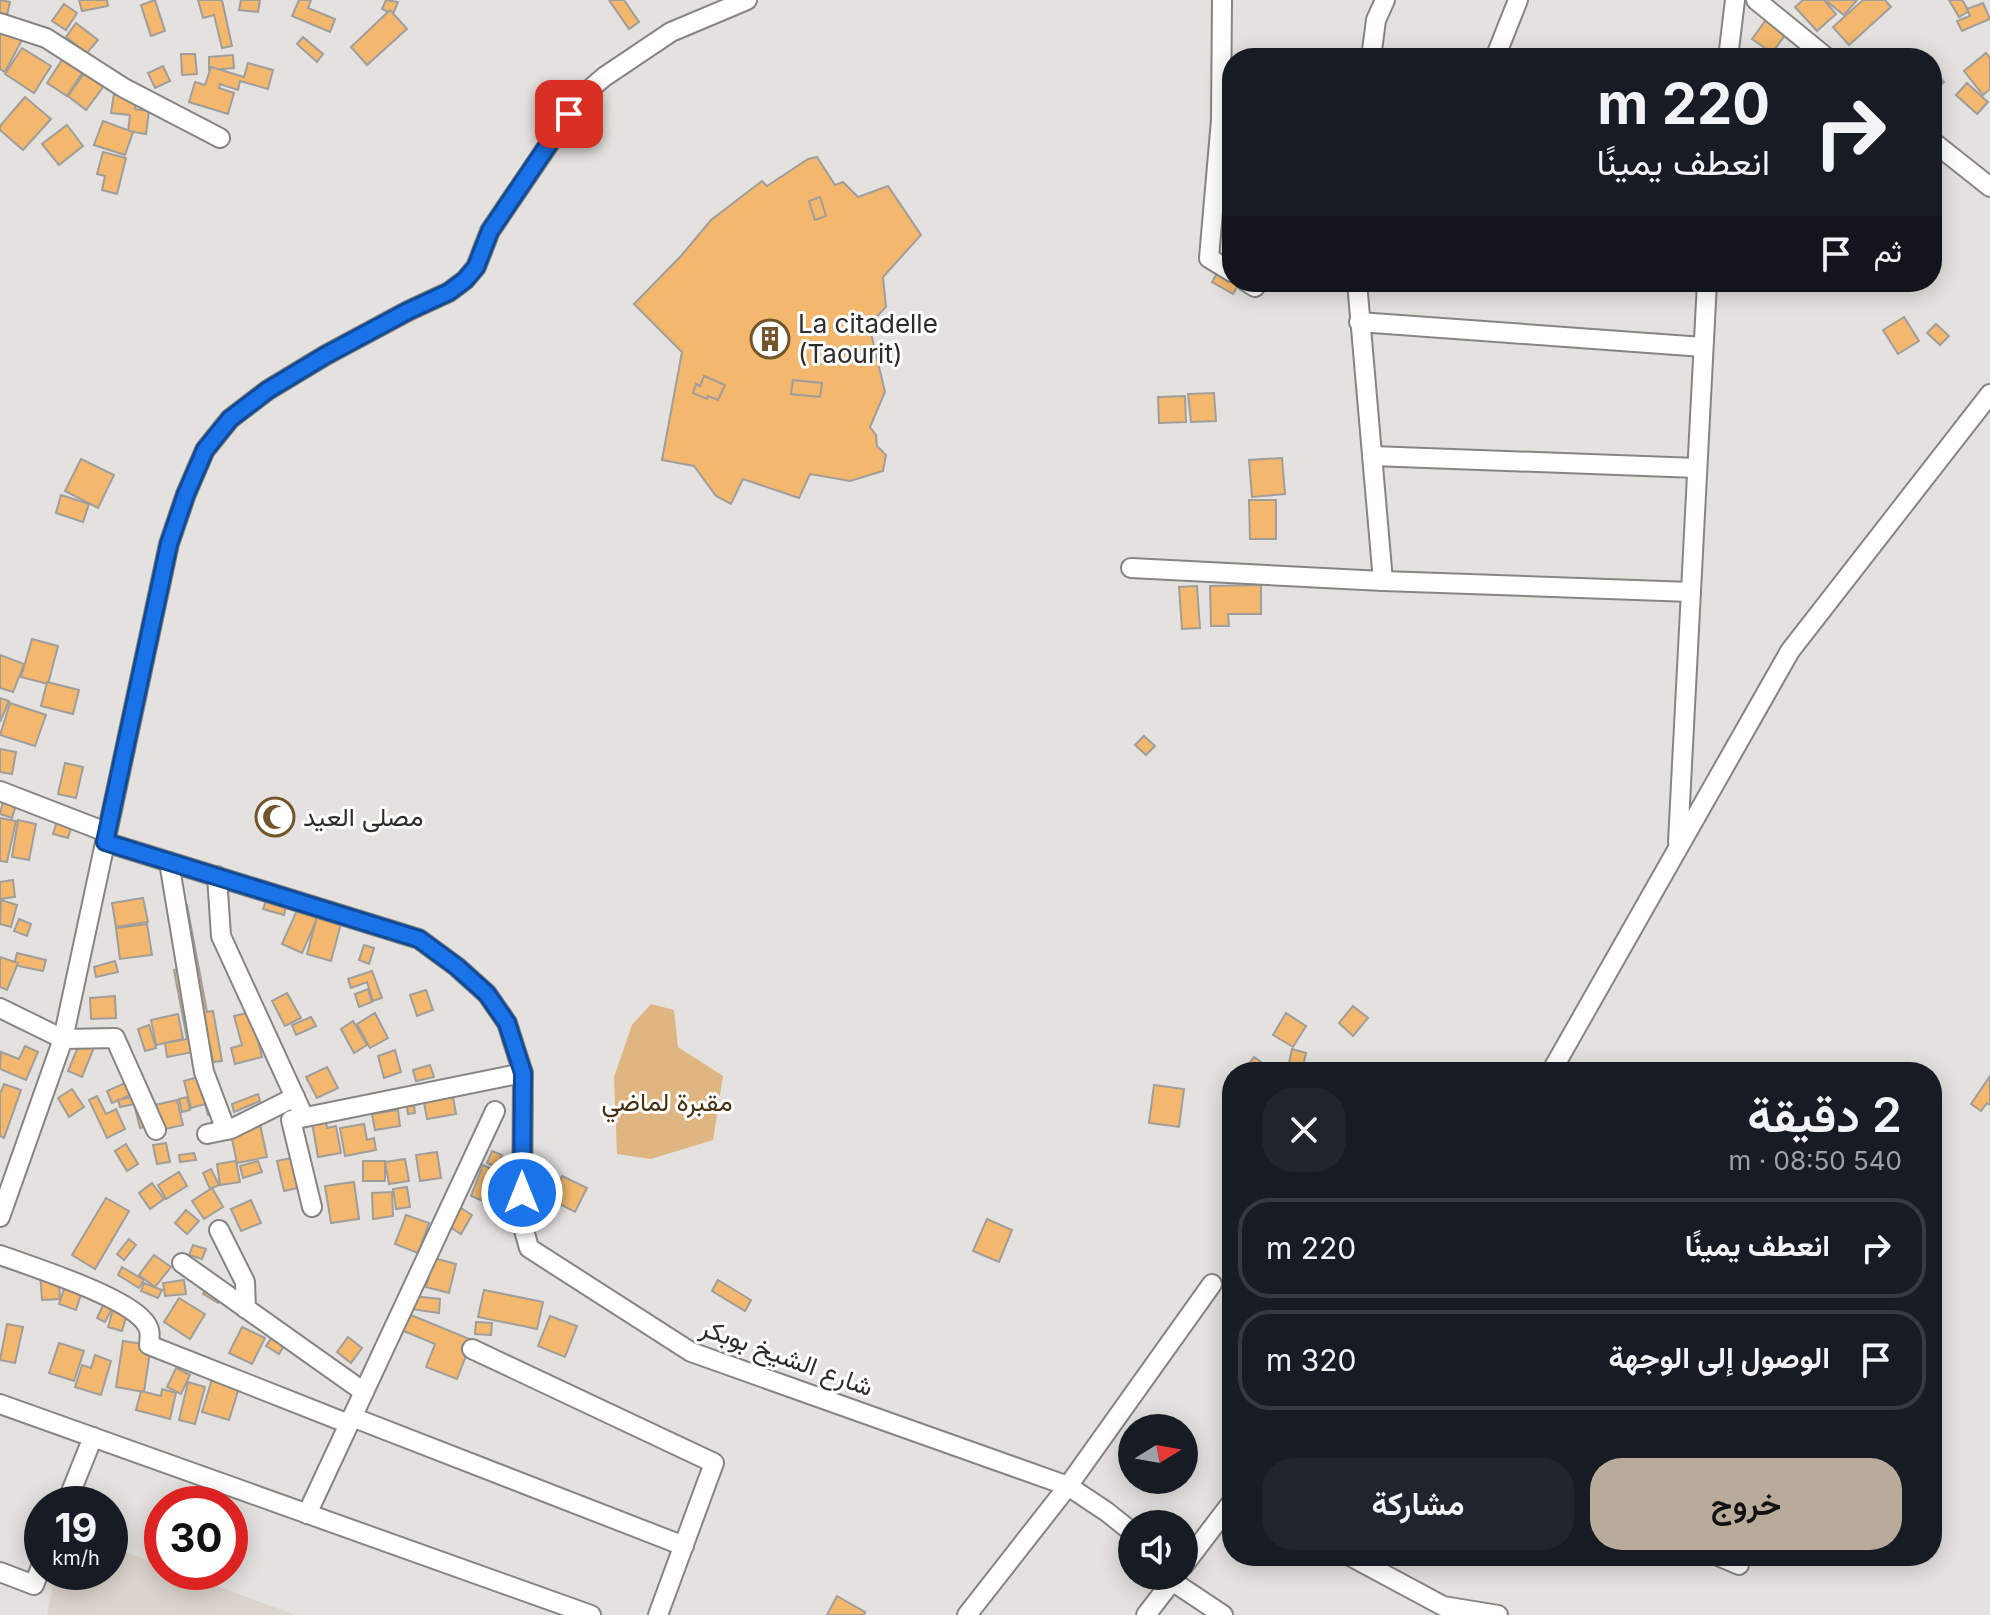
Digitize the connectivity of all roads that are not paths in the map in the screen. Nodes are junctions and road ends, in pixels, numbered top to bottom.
1 (747, 0) edge
2 (1222, 0) edge
3 (1385, 0) edge
4 (1518, 0) edge
5 (1735, 0) edge
6 (1756, 0) edge
7 (0, 23) edge
8 (1372, 48) edge
9 (1499, 48) edge
10 (1729, 48) edge
11 (1815, 48) edge
12 (220, 138) dead end
13 (1942, 149) edge
14 (1990, 187) edge
15 (1222, 266) edge
16 (1358, 292) edge
17 (1706, 292) edge
18 (1359, 322) junction
19 (1703, 347) junction
20 (1990, 394) edge
21 (1372, 456) junction
22 (1697, 468) junction
23 (1131, 568) dead end
24 (1383, 581) junction
25 (1691, 592) junction
26 (0, 791) edge
27 (106, 837) junction
28 (1677, 849) junction
29 (169, 862) junction
30 (217, 876) junction
31 (0, 1008) edge
32 (63, 1039) junction
33 (1557, 1062) edge
34 (523, 1073) junction
35 (295, 1097) junction
36 (495, 1111) dead end
37 (304, 1117) junction
38 (156, 1130) dead end
39 (312, 1207) dead end
40 (0, 1217) edge
41 (219, 1230) dead end
42 (0, 1255) edge
43 (182, 1263) dead end
44 (1212, 1284) dead end
45 (246, 1309) junction
46 (472, 1349) dead end
47 (364, 1392) junction
48 (0, 1404) edge
49 (351, 1421) junction
50 (93, 1437) junction
51 (73, 1486) edge
52 (1068, 1486) junction
53 (307, 1514) junction
54 (1222, 1515) edge
55 (1118, 1521) edge
56 (684, 1546) junction
57 (1198, 1547) edge
58 (1369, 1566) edge
59 (0, 1572) edge
60 (24, 1581) edge
61 (1165, 1590) edge
62 (1190, 1590) edge
63 (591, 1615) edge
64 (658, 1615) edge
65 (967, 1615) edge
66 (1146, 1615) edge
67 (1223, 1615) edge
68 (1498, 1615) edge

1 - 27 street
2 - 15 street
3 - 8 street
4 - 9 street
5 - 10 street
6 - 11 street
7 - 12 street
13 - 14 street
16 - 18 street
17 - 19 street
18 - 19 street
18 - 21 street
19 - 22 street
20 - 28 street
21 - 22 street
21 - 24 street
22 - 25 street
23 - 24 street
24 - 25 street
25 - 28 street
26 - 27 street, شارع الشيخ بوبكر
27 - 29 street, شارع الشيخ بوبكر
27 - 32 street
28 - 33 street
29 - 30 street, شارع الشيخ بوبكر
29 - 35 street
30 - 34 street, شارع الشيخ بوبكر
30 - 35 street
31 - 32 street
32 - 38 street
32 - 40 street
34 - 37 street
34 - 52 street, شارع الشيخ بوبكر
35 - 37 street
36 - 47 street
37 - 39 street
41 - 45 street
42 - 49 street
43 - 45 street
44 - 52 street
45 - 47 street
46 - 56 street
47 - 49 street
48 - 50 street
49 - 53 street
49 - 56 street
50 - 51 street
50 - 53 street
52 - 55 street, شارع الشيخ بوبكر
52 - 65 street
53 - 63 street
54 - 57 street
56 - 64 street
58 - 68 street
59 - 60 street
61 - 66 street
62 - 67 street

